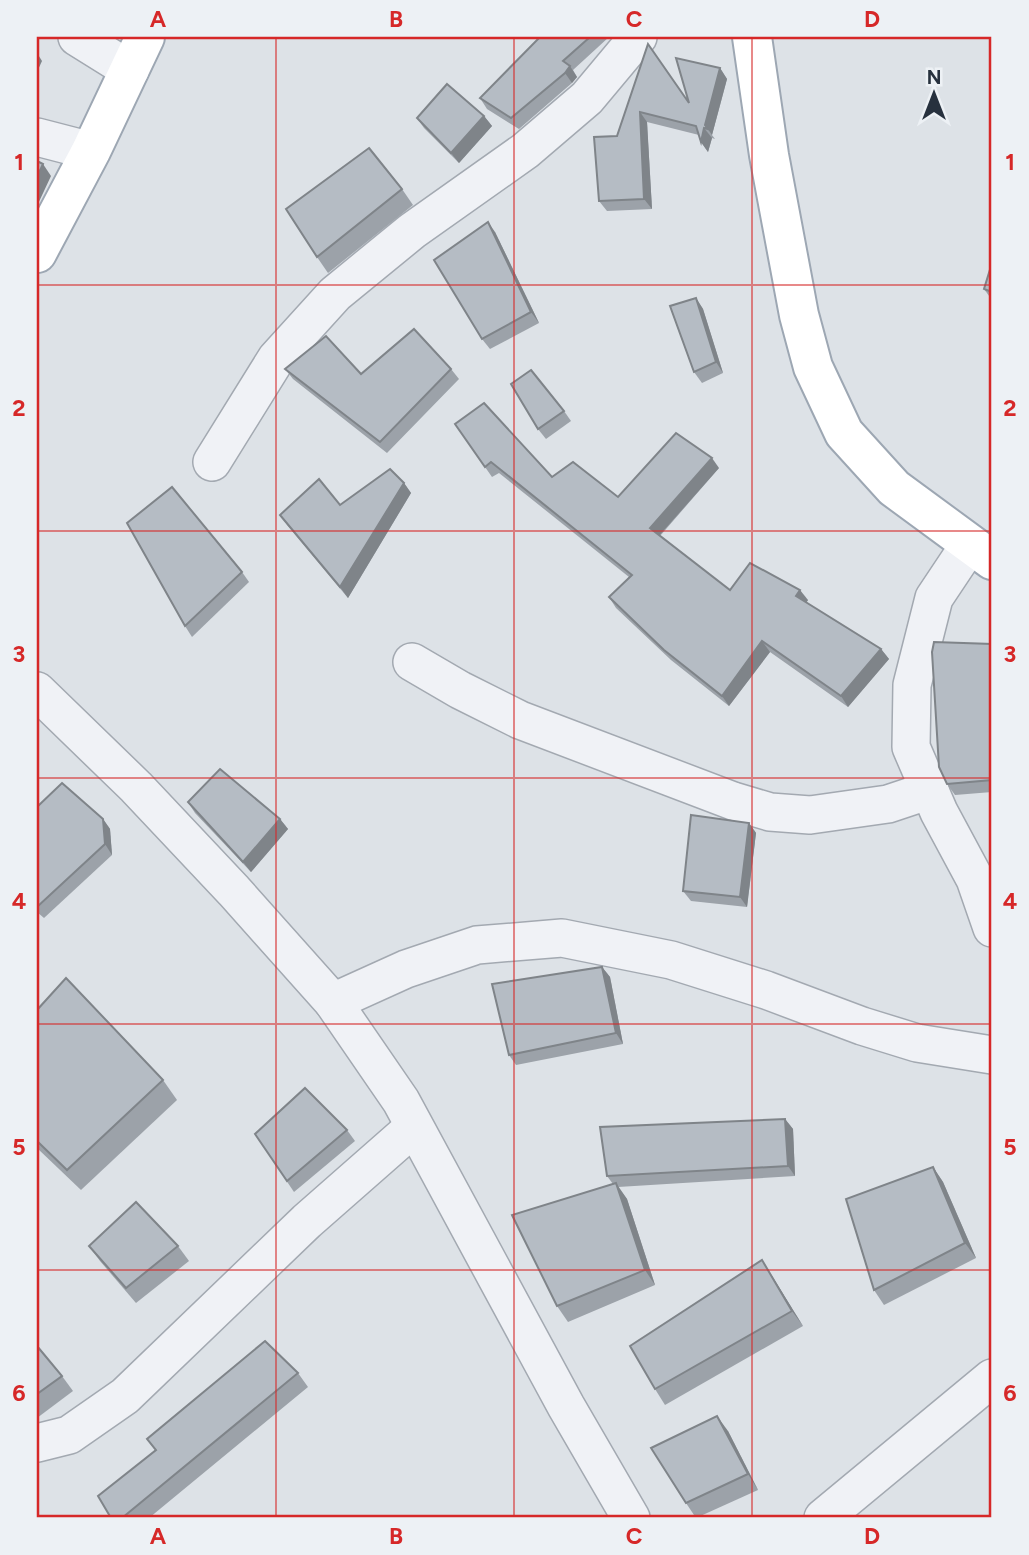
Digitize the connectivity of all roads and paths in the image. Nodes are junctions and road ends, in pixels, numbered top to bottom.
1 (77, 37) edge
2 (638, 37) edge
3 (752, 37) edge
4 (137, 53) edge
5 (37, 137) edge
6 (91, 151) junction
7 (37, 253) edge
8 (212, 462) dead end
9 (981, 552) edge
10 (412, 662) dead end
11 (37, 691) edge
12 (930, 790) junction
13 (992, 928) edge
14 (333, 1002) junction
15 (992, 1055) edge
16 (414, 1126) junction
17 (992, 1378) edge
18 (37, 1443) edge
19 (843, 1512) edge
20 (631, 1518) edge

1 - 4 street
2 - 8 street
3 - 9 main road
4 - 6 main road
5 - 6 street
6 - 7 main road
9 - 12 street
10 - 12 street
11 - 14 street
12 - 13 street
14 - 15 street
14 - 16 street
16 - 18 street
16 - 20 street
17 - 19 street

